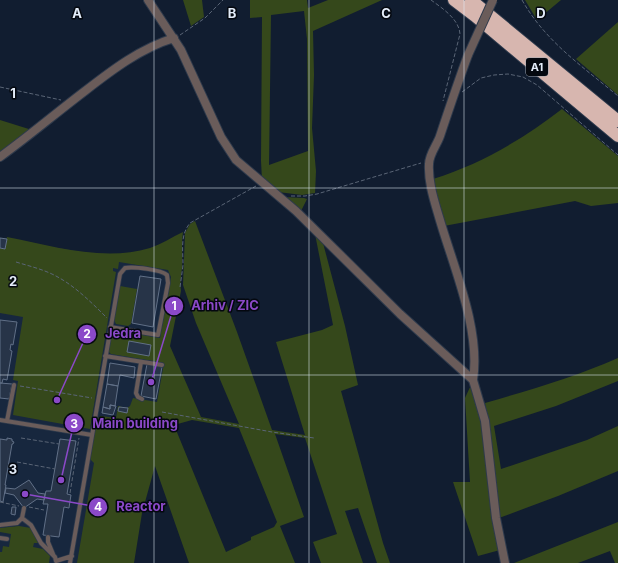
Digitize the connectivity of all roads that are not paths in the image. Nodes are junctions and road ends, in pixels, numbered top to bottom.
1 (148, 0) edge
2 (454, 0) edge
3 (471, 0) edge
4 (493, 0) edge
5 (174, 38) junction
6 (618, 120) edge
7 (618, 136) edge
8 (0, 157) edge
9 (111, 325) junction
10 (105, 356) junction
11 (141, 362) junction
12 (162, 365) dead end
13 (473, 380) junction
14 (14, 385) road end
15 (142, 399) dead end
16 (0, 420) edge
17 (7, 421) junction
18 (92, 435) junction
19 (24, 507) road end
20 (22, 518) junction
21 (0, 525) edge
22 (48, 537) dead end
23 (0, 538) edge
24 (7, 540) dead end
25 (53, 554) junction
26 (72, 556) junction
27 (56, 562) edge
28 (70, 563) edge
29 (506, 563) edge

1 - 5 street
2 - 7 highway, A1
3 - 6 highway, A1
4 - 13 street, bridge
5 - 8 street
5 - 13 street
9 - 9 lane
9 - 10 lane
10 - 11 lane
10 - 18 lane
11 - 12 lane
11 - 15 lane
13 - 29 street
14 - 17 lane
16 - 17 lane
17 - 18 lane
18 - 26 lane
19 - 20 lane
20 - 21 lane
20 - 25 lane
22 - 25 lane
23 - 24 lane
25 - 27 lane
26 - 27 lane
26 - 28 lane

